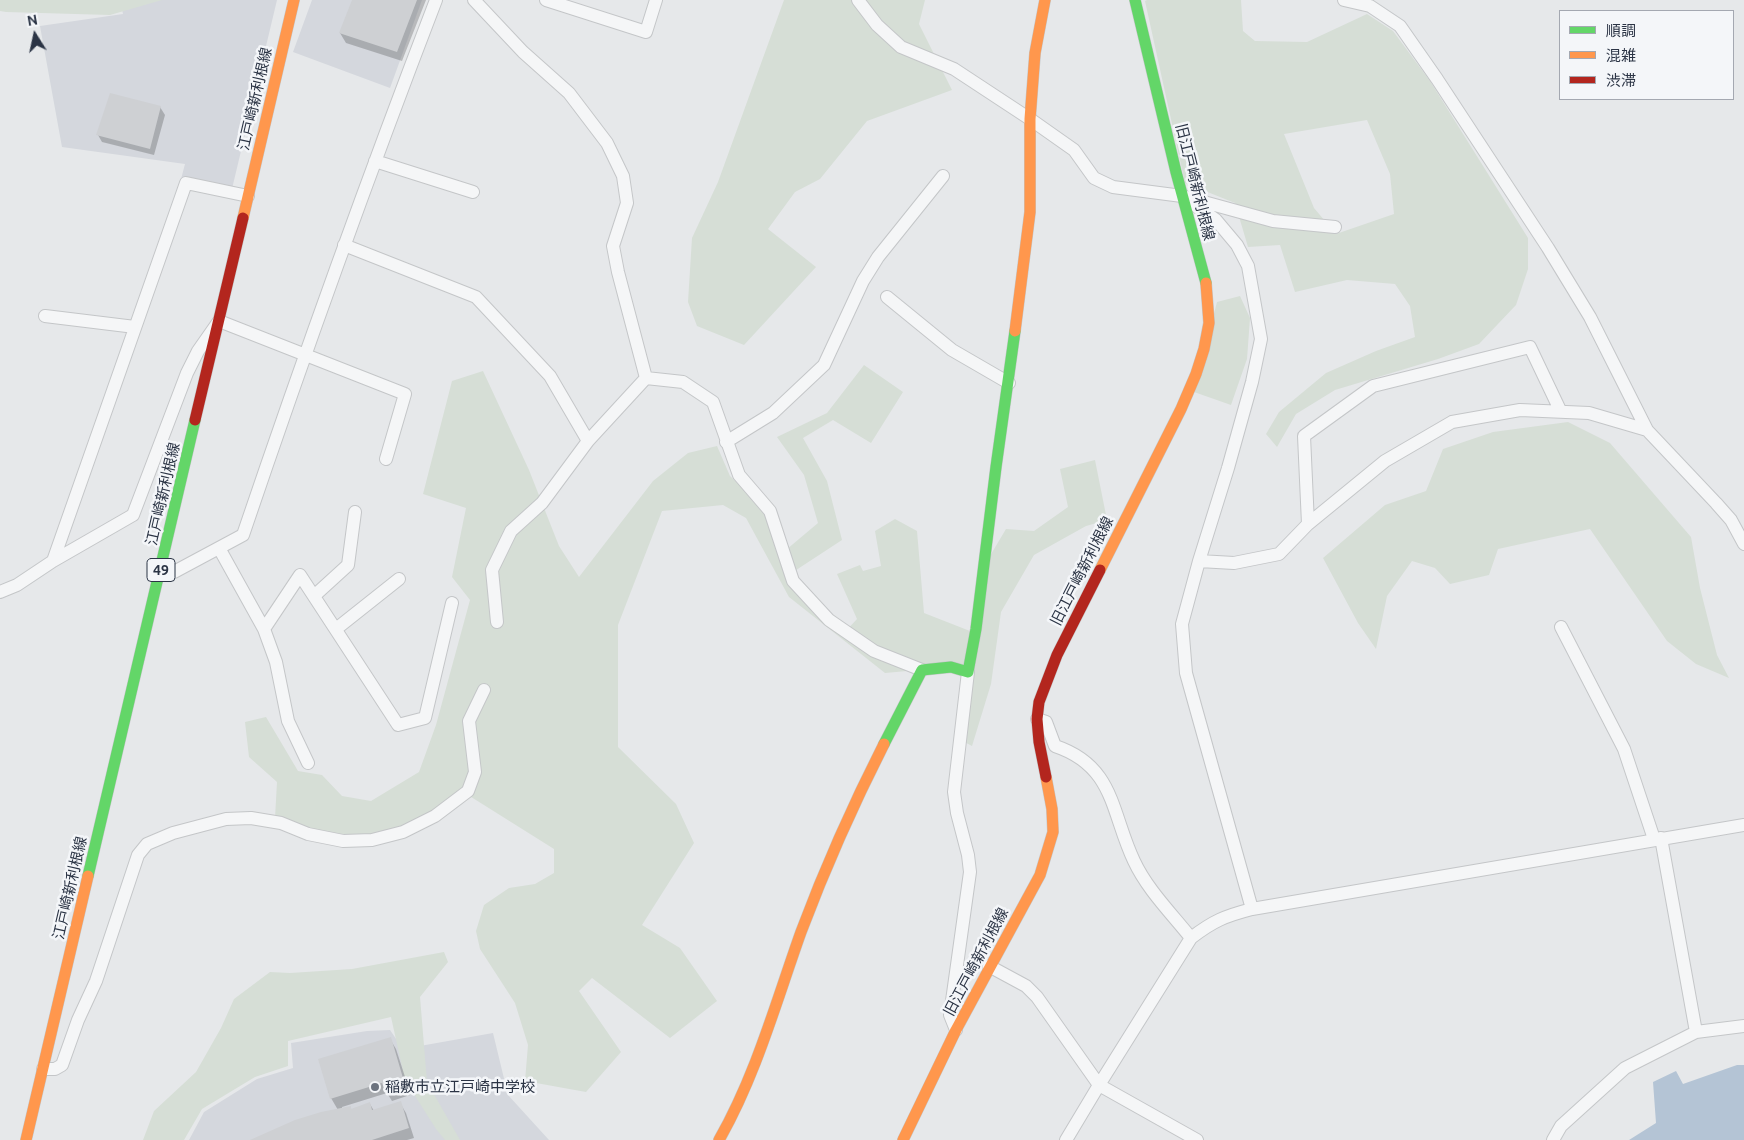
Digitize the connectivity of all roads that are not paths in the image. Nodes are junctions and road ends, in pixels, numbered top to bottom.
1 (294, 0) edge
2 (436, 0) edge
3 (546, 0) edge
4 (656, 0) edge
5 (858, 0) edge
6 (1045, 0) edge
7 (1135, 0) edge
8 (1344, 0) edge
9 (481, 2) edge
10 (1030, 119) junction
11 (375, 161) junction
12 (943, 176) dead end
13 (473, 192) dead end
14 (248, 196) junction
15 (1182, 196) junction
16 (1335, 227) dead end
17 (344, 245) junction
18 (887, 297) dead end
19 (45, 316) dead end
20 (219, 321) junction
21 (135, 327) junction
22 (304, 355) junction
23 (646, 378) junction
24 (1009, 383) junction
25 (1560, 410) junction
26 (1648, 430) junction
27 (588, 441) junction
28 (726, 442) junction
29 (386, 459) dead end
30 (355, 512) dead end
31 (1724, 513) junction
32 (1744, 523) edge
33 (1308, 524) junction
34 (1744, 544) edge
35 (219, 548) junction
36 (53, 561) junction
37 (1199, 561) junction
38 (160, 572) junction
39 (400, 579) dead end
40 (0, 592) edge
41 (314, 596) junction
42 (452, 603) dead end
43 (497, 622) dead end
44 (1562, 627) dead end
45 (264, 628) junction
46 (336, 629) junction
47 (922, 670) junction
48 (968, 672) junction
49 (484, 690) dead end
50 (1037, 719) junction
51 (308, 763) dead end
52 (1744, 825) edge
53 (1658, 839) junction
54 (1252, 909) junction
55 (1191, 938) junction
56 (989, 966) junction
57 (1744, 1026) edge
58 (956, 1030) junction
59 (1696, 1032) junction
60 (43, 1069) junction
61 (1099, 1085) junction
62 (26, 1140) edge
63 (719, 1140) edge
64 (903, 1140) edge
65 (1066, 1140) edge
66 (1196, 1140) edge
67 (1553, 1140) edge

1 - 14 street, 江戸崎新利根線 / 49
2 - 11 street
3 - 4 street
5 - 10 street
6 - 10 street
7 - 15 street, 旧江戸崎新利根線
8 - 26 street
9 - 23 street
10 - 15 street
10 - 24 street
11 - 13 street
11 - 17 street
12 - 28 street
14 - 20 street, 江戸崎新利根線 / 49
14 - 21 street
15 - 16 street
15 - 37 street
15 - 50 street, 旧江戸崎新利根線
17 - 22 street
17 - 27 street
18 - 24 street
19 - 21 street
20 - 22 street
20 - 36 street
20 - 38 street, 江戸崎新利根線 / 49
21 - 36 street
22 - 29 street
22 - 35 street
23 - 27 street
23 - 28 street
24 - 48 street
25 - 26 street
25 - 33 street
25 - 33 street
26 - 31 street
27 - 43 street
28 - 47 street
30 - 41 street
31 - 32 street
31 - 34 street
33 - 37 street
35 - 38 street
35 - 45 street
36 - 40 street
37 - 54 street
38 - 60 street, 江戸崎新利根線 / 49
39 - 46 street
41 - 45 street
41 - 46 street
42 - 46 street
44 - 53 street
45 - 51 street
47 - 48 street
47 - 63 street
48 - 58 street
49 - 60 street
50 - 55 street
50 - 56 street, 旧江戸崎新利根線
52 - 53 street
53 - 54 street
53 - 59 street
54 - 55 street
55 - 61 street
56 - 58 street, 旧江戸崎新利根線
56 - 61 street
57 - 59 street
58 - 64 street, 旧江戸崎新利根線
59 - 67 street
60 - 62 street, 江戸崎新利根線 / 49
61 - 65 street
61 - 66 street

